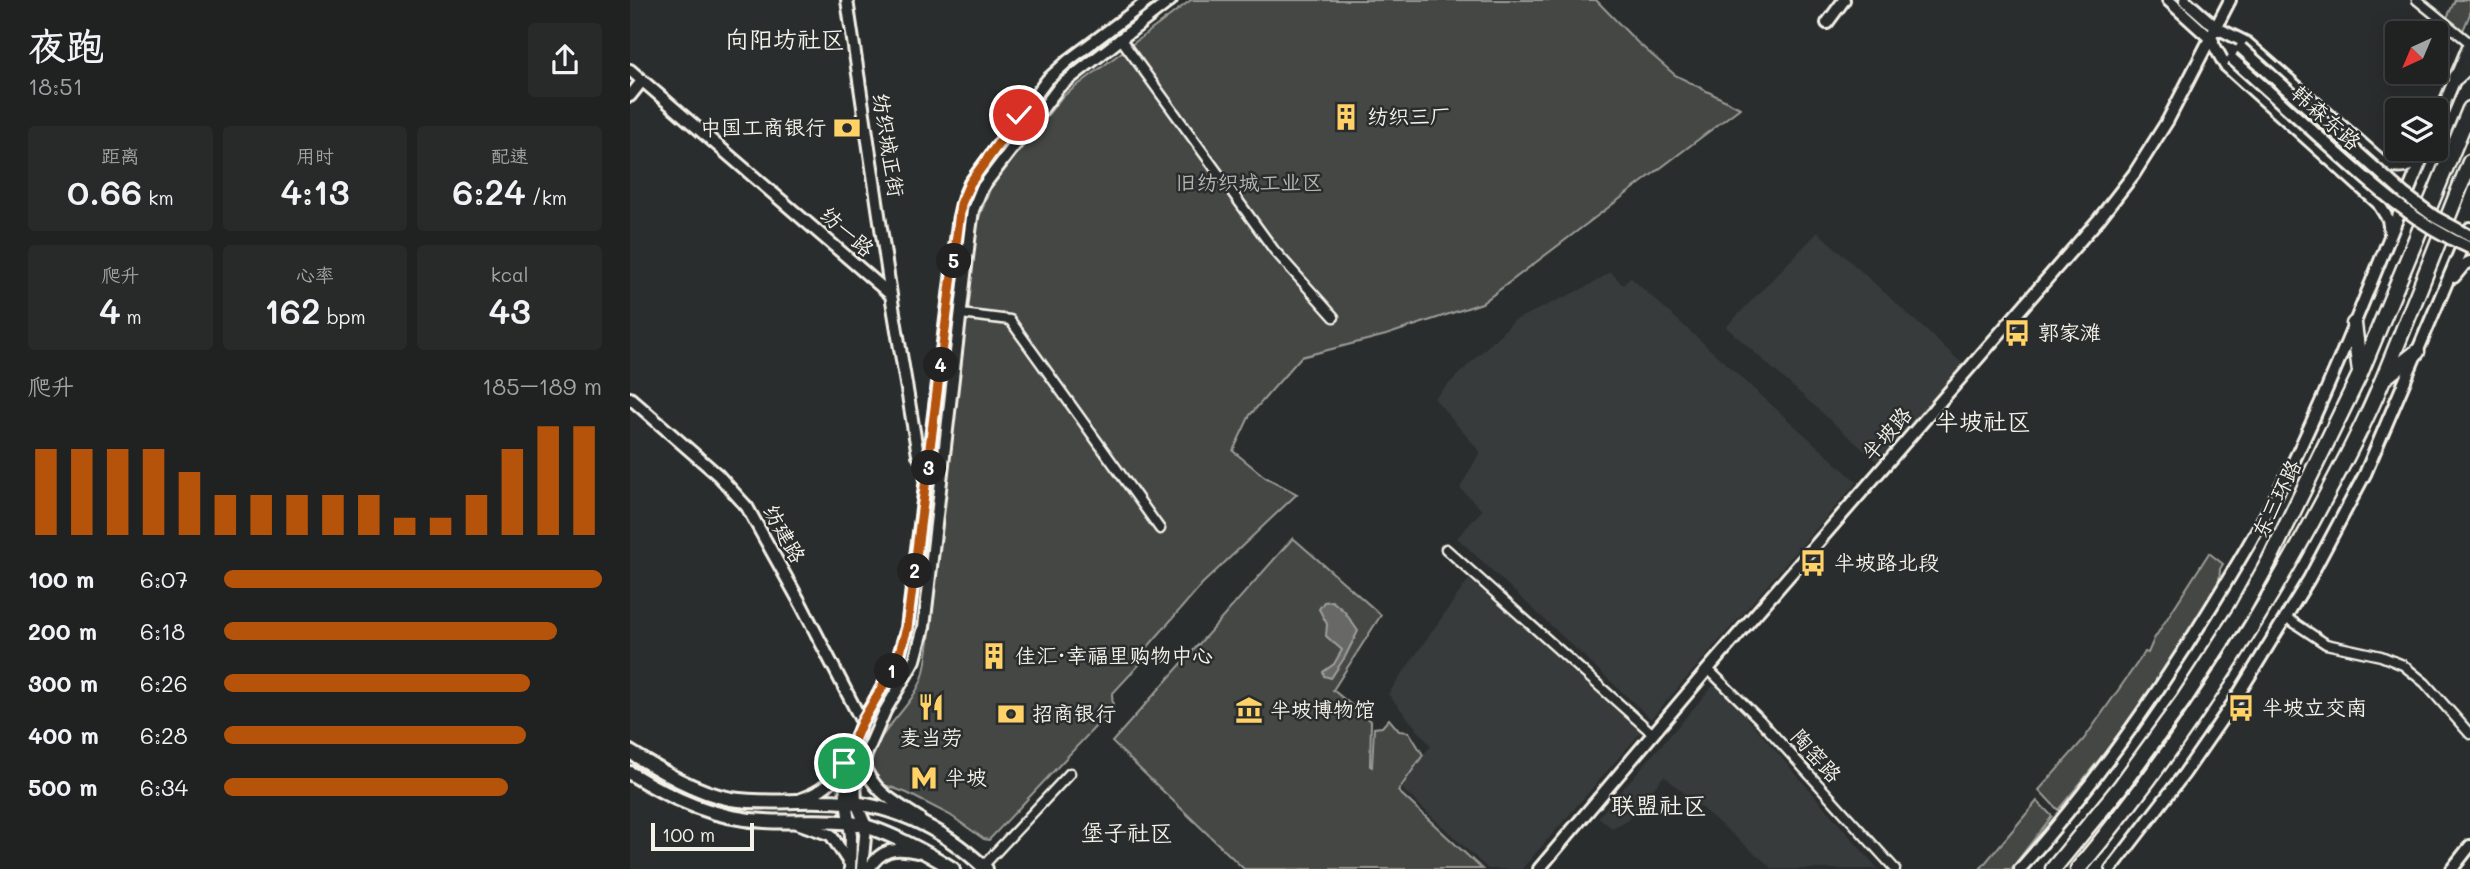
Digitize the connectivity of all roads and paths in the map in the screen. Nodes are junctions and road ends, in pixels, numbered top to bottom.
1 (847, 0) edge
2 (1149, 0) edge
3 (1171, 0) edge
4 (1844, 0) edge
5 (2168, 0) edge
6 (2185, 0) edge
7 (2230, 0) edge
8 (2417, 0) edge
9 (1827, 23) dead end
10 (2213, 33) junction
11 (1120, 38) junction
12 (2470, 43) edge
13 (2470, 64) edge
14 (630, 70) edge
15 (2456, 77) junction
16 (642, 81) junction
17 (630, 96) edge
18 (2447, 98) edge
19 (2470, 109) edge
20 (2417, 161) edge
21 (2421, 161) edge
22 (2470, 162) edge
23 (2470, 228) edge
24 (2470, 236) edge
25 (2390, 237) junction
26 (2470, 248) edge
27 (2470, 262) edge
28 (2442, 294) junction
29 (891, 295) junction
30 (961, 314) junction
31 (1334, 317) dead end
32 (2354, 324) junction
33 (2417, 352) junction
34 (2360, 374) junction
35 (2383, 379) junction
36 (630, 398) edge
37 (928, 473) junction
38 (941, 475) junction
39 (1160, 529) dead end
40 (1446, 549) dead end
41 (2287, 618) junction
42 (1708, 669) junction
43 (862, 722) junction
44 (1653, 734) junction
45 (2470, 734) edge
46 (852, 748) junction
47 (630, 752) edge
48 (862, 764) junction
49 (630, 773) edge
50 (1070, 773) dead end
51 (789, 802) junction
52 (851, 802) junction
53 (791, 821) junction
54 (850, 822) junction
55 (927, 824) junction
56 (866, 826) junction
57 (2470, 846) edge
58 (931, 856) junction
59 (850, 867) edge
60 (984, 868) edge
61 (862, 869) edge
62 (869, 869) edge
63 (953, 869) edge
64 (1539, 869) edge
65 (1895, 869) edge
66 (2020, 869) edge
67 (2053, 869) edge
68 (2078, 869) edge
69 (2111, 869) edge
70 (2452, 869) edge

1 - 29 main road, 纺织城正街
2 - 37 main road
3 - 11 main road
4 - 9 main road
5 - 10 main road, 韩森东路
6 - 10 main road, 韩森东路
7 - 10 main road, 半坡路
8 - 12 street
10 - 20 main road
10 - 24 main road, 韩森东路, bridge
10 - 25 main road
10 - 26 main road, 韩森东路, bridge
10 - 42 main road, 半坡路
11 - 30 main road
11 - 31 street
12 - 15 main road
13 - 15 highway
14 - 16 main road, 纺一路
15 - 18 main road
16 - 17 main road
16 - 29 main road, 纺一路
19 - 34 highway, 东三环路
21 - 25 main road
22 - 35 highway, 东三环路
23 - 28 main road
25 - 32 main road
27 - 28 main road
28 - 33 main road
29 - 37 main road
30 - 38 main road
30 - 39 street
32 - 34 highway
32 - 66 main road
33 - 35 highway
33 - 41 main road
34 - 67 highway, 东三环路
35 - 68 highway, 东三环路
36 - 43 main road, 纺建路
37 - 38 main road
37 - 43 main road
38 - 48 main road
40 - 44 street
41 - 45 street
41 - 69 main road
42 - 44 main road, 半坡路
42 - 65 street, 陶窑路
43 - 46 main road
44 - 64 main road, 半坡路
46 - 51 main road
46 - 52 main road
47 - 51 main road
48 - 52 main road
48 - 55 main road
49 - 53 main road
50 - 60 street
51 - 52 main road
52 - 54 main road
52 - 55 main road
52 - 56 main road
53 - 54 main road
53 - 59 main road
54 - 56 main road
54 - 59 main road
55 - 60 main road
56 - 58 main road
56 - 61 main road
57 - 70 main road
58 - 62 main road
58 - 63 main road

